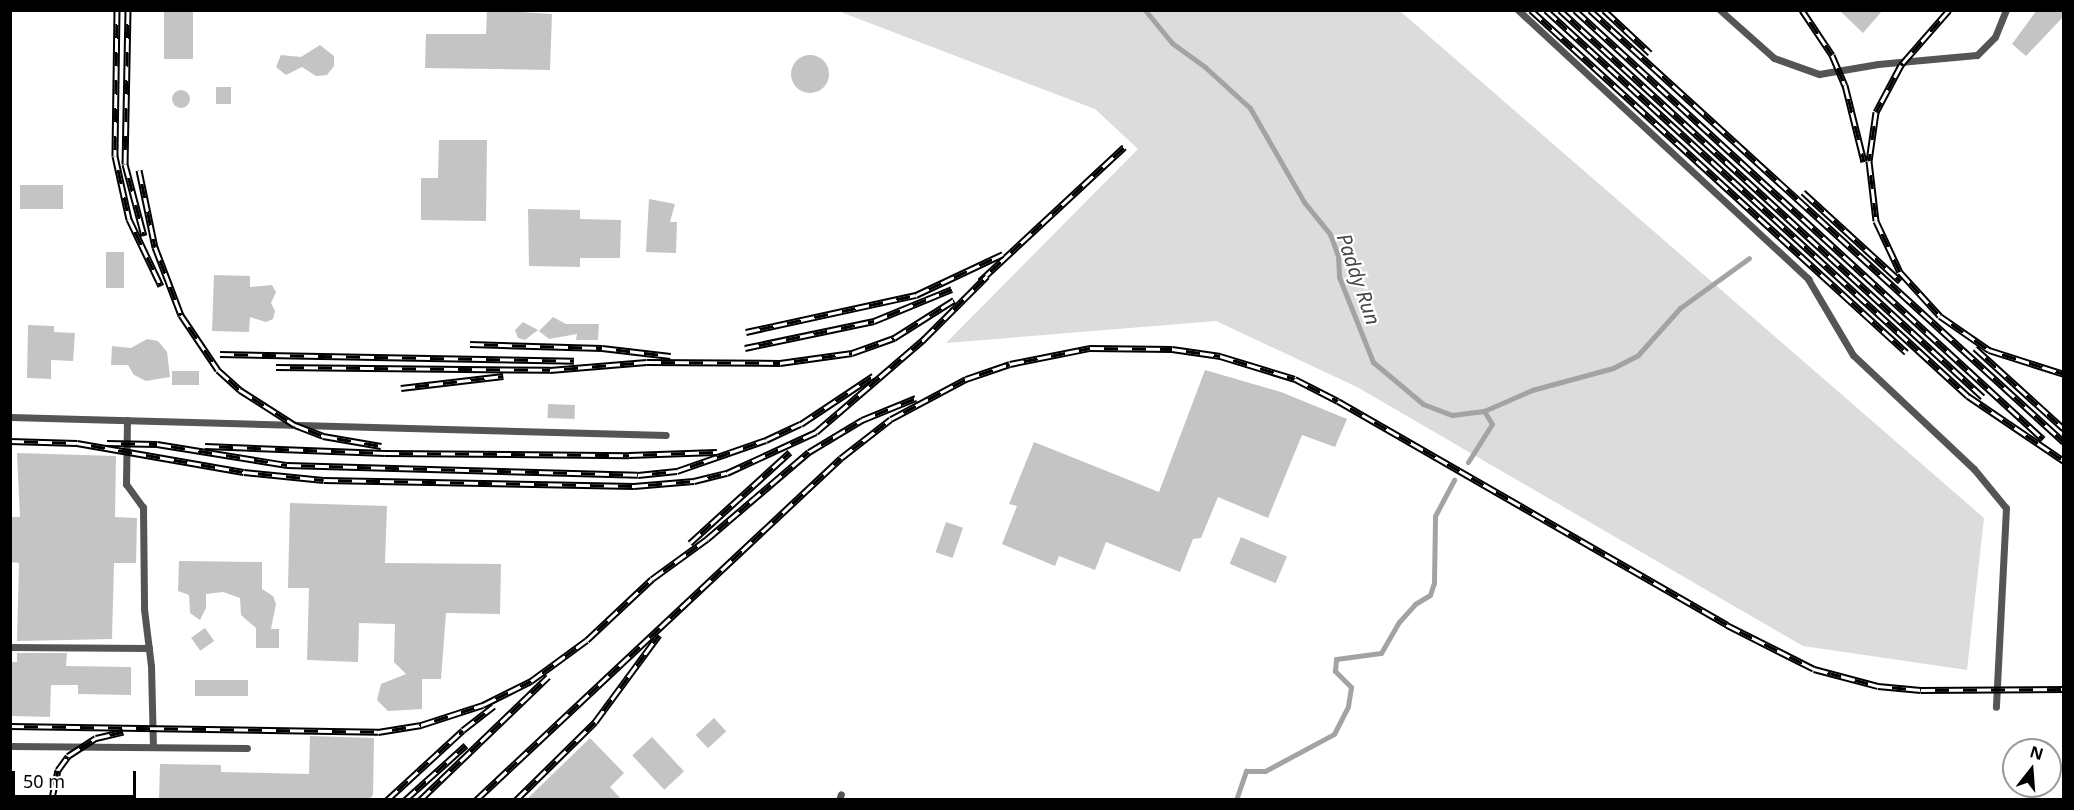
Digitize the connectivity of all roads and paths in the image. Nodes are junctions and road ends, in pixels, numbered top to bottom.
1 (1518, 10) edge
2 (1720, 10) edge
3 (2006, 10) edge
4 (10, 417) edge
5 (127, 420) junction
6 (666, 435) dead end
7 (10, 647) edge
8 (149, 648) junction
9 (1996, 707) dead end
10 (10, 746) edge
11 (153, 747) junction
12 (248, 748) dead end

1 - 9 lane
2 - 3 lane
4 - 5 lane
5 - 6 lane
5 - 8 lane
7 - 8 lane
8 - 11 lane
10 - 11 lane
11 - 12 lane

